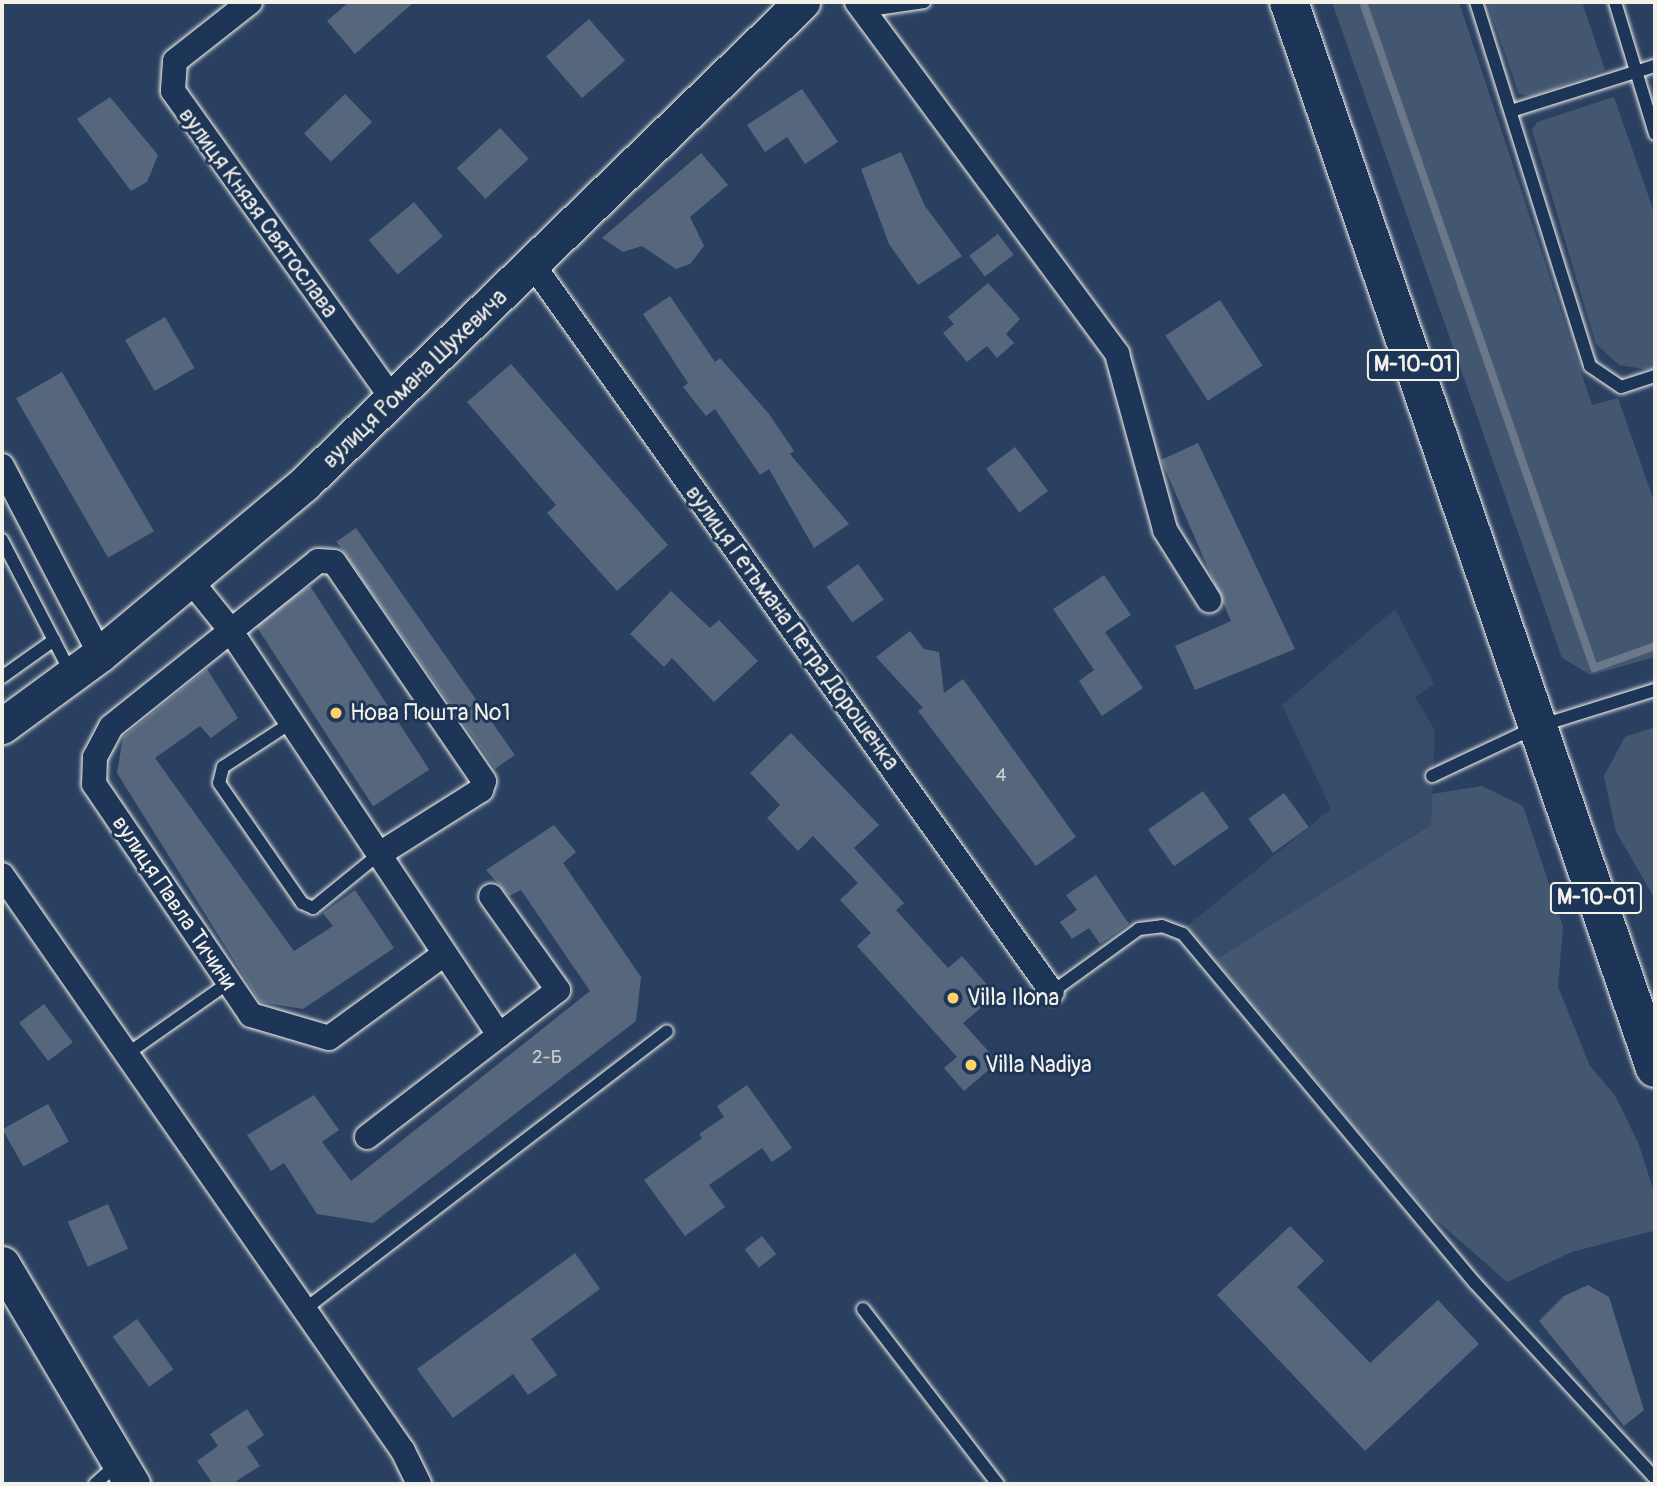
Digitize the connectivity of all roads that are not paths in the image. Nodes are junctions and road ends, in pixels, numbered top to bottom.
1 (802, 2) edge
2 (924, 2) edge
3 (1289, 2) edge
4 (1476, 2) edge
5 (1615, 2) edge
6 (241, 4) edge
7 (860, 6) edge
8 (1655, 66) edge
9 (1636, 72) junction
10 (1511, 111) junction
11 (1655, 134) edge
12 (533, 265) junction
13 (1655, 376) edge
14 (394, 401) junction
15 (2, 466) edge
16 (2, 540) edge
17 (6, 558) edge
18 (191, 581) junction
19 (1209, 600) dead end
20 (229, 627) junction
21 (54, 640) junction
22 (100, 654) junction
23 (72, 675) junction
24 (2, 677) edge
25 (1655, 690) edge
26 (289, 724) junction
27 (2, 726) edge
28 (1536, 727) junction
29 (1432, 776) dead end
30 (378, 855) junction
31 (2, 875) edge
32 (491, 896) dead end
33 (444, 954) junction
34 (228, 984) junction
35 (1052, 992) joint
36 (667, 1031) dead end
37 (499, 1035) junction
38 (127, 1054) junction
39 (1655, 1068) edge
40 (368, 1137) dead end
41 (2, 1264) edge
42 (863, 1308) dead end
43 (305, 1309) junction
44 (115, 1477) edge
45 (1655, 1478) edge
46 (419, 1484) edge
47 (998, 1484) edge

1 - 12 main road, вулиця Романа Шухевича
2 - 7 lane
3 - 28 highway, М-10-01
4 - 10 lane
5 - 9 lane
6 - 14 street, вулиця Князя Святослава
7 - 19 street
8 - 9 lane
9 - 10 lane
9 - 11 lane
10 - 13 lane
12 - 14 main road, вулиця Романа Шухевича
12 - 35 street, вулиця Гетьмана Петра Дорошенка
14 - 18 main road, вулиця Романа Шухевича
15 - 22 street
16 - 17 lane
17 - 21 lane
18 - 20 street
18 - 22 main road, вулиця Романа Шухевича
20 - 26 street
20 - 30 street, вулиця Павла Тичини
20 - 34 street, вулиця Павла Тичини
21 - 23 lane
21 - 24 lane
22 - 23 main road, вулиця Романа Шухевича
23 - 27 main road, вулиця Романа Шухевича
25 - 28 lane
26 - 30 street
26 - 30 lane
28 - 29 lane
28 - 39 highway, М-10-01
30 - 33 street
31 - 38 street
32 - 37 street
33 - 34 street, вулиця Павла Тичини
33 - 37 street
34 - 38 lane
35 - 45 lane
36 - 43 lane
37 - 40 street
38 - 43 street
41 - 44 main road
42 - 47 lane
43 - 46 street

